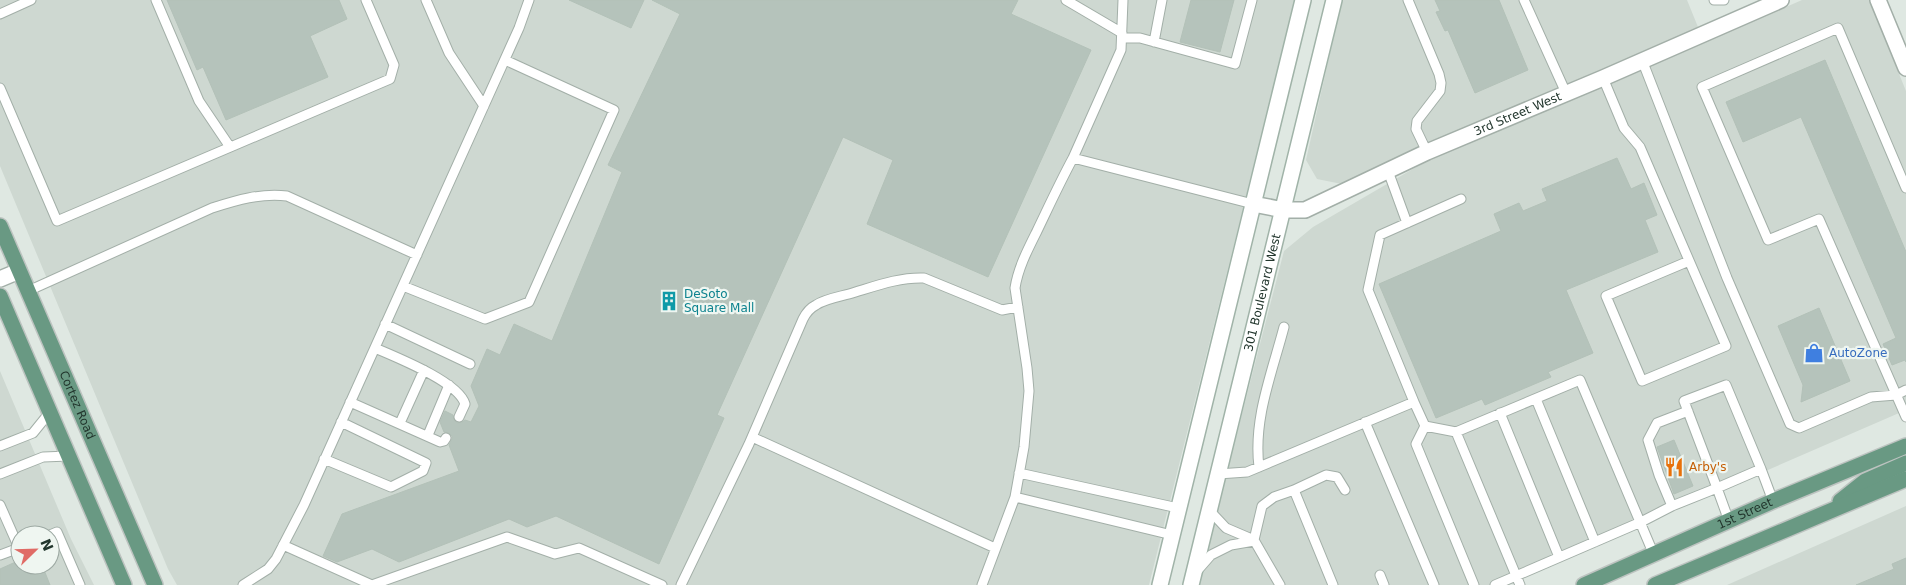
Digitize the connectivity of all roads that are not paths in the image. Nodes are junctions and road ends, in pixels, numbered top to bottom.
1 (31, 0) edge
2 (156, 0) edge
3 (366, 0) edge
4 (426, 0) edge
5 (529, 0) edge
6 (1066, 0) edge
7 (1123, 0) edge
8 (1162, 0) edge
9 (1252, 0) edge
10 (1303, 0) edge
11 (1334, 0) edge
12 (1408, 0) edge
13 (1524, 0) edge
14 (1714, 0) edge
15 (1724, 0) edge
16 (1781, 0) edge
17 (1878, 0) edge
18 (0, 14) edge
19 (1122, 35) junction
20 (1154, 42) junction
21 (505, 60) junction
22 (1642, 60) junction
23 (1906, 68) edge
24 (1603, 78) junction
25 (0, 88) edge
26 (1566, 93) junction
27 (484, 106) junction
28 (230, 147) junction
29 (1427, 152) junction
30 (1073, 158) junction
31 (1388, 170) junction
32 (1906, 188) edge
33 (1461, 199) dead end
34 (1254, 204) junction
35 (1284, 210) junction
36 (1407, 223) junction
37 (0, 226) edge
38 (417, 255) junction
39 (1689, 261) junction
40 (19, 271) junction
41 (0, 279) edge
42 (402, 286) junction
43 (28, 291) junction
44 (0, 296) edge
45 (1018, 306) junction
46 (385, 324) junction
47 (1284, 327) dead end
48 (375, 348) junction
49 (470, 364) dead end
50 (424, 370) junction
51 (449, 385) junction
52 (1906, 390) edge
53 (1896, 395) junction
54 (1536, 399) junction
55 (350, 402) junction
56 (1414, 402) junction
57 (1688, 411) junction
58 (50, 412) junction
59 (1500, 413) junction
60 (459, 417) dead end
61 (1906, 417) edge
62 (341, 422) junction
63 (1365, 422) junction
64 (400, 423) junction
65 (1425, 426) junction
66 (1456, 432) junction
67 (428, 435) junction
68 (752, 437) junction
69 (446, 438) dead end
70 (0, 446) edge
71 (1906, 446) edge
72 (69, 456) junction
73 (324, 459) junction
74 (1906, 463) edge
75 (1259, 466) junction
76 (1761, 469) junction
77 (1019, 473) junction
78 (0, 474) edge
79 (1218, 474) junction
80 (1906, 479) edge
81 (1716, 488) junction
82 (1294, 490) junction
83 (1345, 490) dead end
84 (1015, 497) junction
85 (1773, 501) junction
86 (0, 504) edge
87 (1672, 506) junction
88 (1178, 508) junction
89 (1209, 510) junction
90 (1827, 512) junction
91 (1729, 520) junction
92 (1641, 522) junction
93 (10, 526) edge
94 (1172, 535) junction
95 (60, 539) edge
96 (1254, 540) junction
97 (1595, 542) junction
98 (283, 545) junction
99 (995, 548) junction
100 (1654, 555) junction
101 (1559, 557) junction
102 (1380, 575) dead end
103 (1517, 576) junction
104 (1192, 581) edge
105 (80, 585) edge
106 (124, 585) edge
107 (155, 585) edge
108 (243, 585) edge
109 (372, 585) edge
110 (662, 585) edge
111 (681, 585) edge
112 (982, 585) edge
113 (1160, 585) edge
114 (1280, 585) edge
115 (1333, 585) edge
116 (1384, 585) edge
117 (1434, 585) edge
118 (1474, 585) edge
119 (1495, 585) edge
120 (1520, 585) edge
121 (1584, 585) edge
122 (1655, 585) edge

1 - 18 lane
2 - 28 lane
3 - 28 lane
4 - 27 lane
5 - 21 lane
6 - 19 lane
7 - 19 lane
8 - 20 lane
9 - 20 lane
10 - 34 main road
11 - 35 main road, 301 Boulevard West
12 - 29 lane
13 - 26 lane
14 - 15 lane
16 - 22 main road, 3rd Street West
17 - 23 main road
19 - 20 lane
19 - 30 lane
21 - 27 lane
21 - 42 lane
22 - 24 main road, 3rd Street West
22 - 53 lane
24 - 26 main road, 3rd Street West
24 - 39 lane
25 - 28 lane
26 - 29 main road, 3rd Street West
27 - 38 lane
29 - 31 main road, 3rd Street West
30 - 34 lane
30 - 45 lane
31 - 35 main road, 3rd Street West
31 - 36 lane
32 - 53 lane
33 - 36 lane
34 - 35 main road, 3rd Street West
34 - 88 main road
35 - 79 main road, 301 Boulevard West
36 - 56 lane
37 - 40 main road, Cortez Road
38 - 42 lane
38 - 43 lane
39 - 39 lane
40 - 41 main road
40 - 43 main road, Cortez Road
42 - 46 lane
43 - 107 main road, Cortez Road
44 - 58 main road
45 - 68 lane
45 - 77 lane
46 - 48 lane
46 - 49 lane
47 - 75 lane
48 - 50 lane
48 - 55 lane
50 - 51 lane
50 - 64 lane
51 - 60 lane
51 - 67 lane
52 - 53 lane
53 - 61 lane
54 - 59 lane
54 - 92 lane
54 - 97 lane
55 - 62 lane
55 - 64 lane
56 - 63 lane
56 - 65 lane
57 - 76 lane
57 - 81 lane
57 - 87 lane
58 - 70 lane
58 - 72 main road
59 - 66 lane
59 - 101 lane
62 - 73 lane
62 - 73 lane
63 - 75 lane
63 - 117 lane
64 - 67 lane
65 - 66 lane
65 - 118 lane
66 - 103 lane
67 - 69 lane
68 - 99 lane
68 - 111 lane
71 - 85 main road, 1st Street
72 - 78 lane
72 - 106 main road
73 - 98 lane
74 - 90 main road
75 - 79 lane
76 - 81 lane
76 - 85 lane
77 - 84 lane
77 - 88 lane
79 - 89 main road, 301 Boulevard West
80 - 90 main road
81 - 87 lane
81 - 91 lane
82 - 83 lane
82 - 96 lane
82 - 115 lane
84 - 94 lane
84 - 99 lane
85 - 91 main road, 1st Street
86 - 93 lane
87 - 92 lane
88 - 94 main road
89 - 96 lane
89 - 104 main road, 301 Boulevard West
90 - 122 main road
91 - 100 main road, 1st Street
92 - 97 lane
92 - 100 lane
94 - 113 main road
95 - 105 lane
96 - 104 lane
96 - 114 lane
97 - 101 lane
98 - 108 lane
98 - 109 lane
99 - 112 lane
100 - 121 main road, 1st Street
101 - 103 lane
102 - 116 lane
103 - 119 lane
103 - 120 lane
109 - 110 lane

